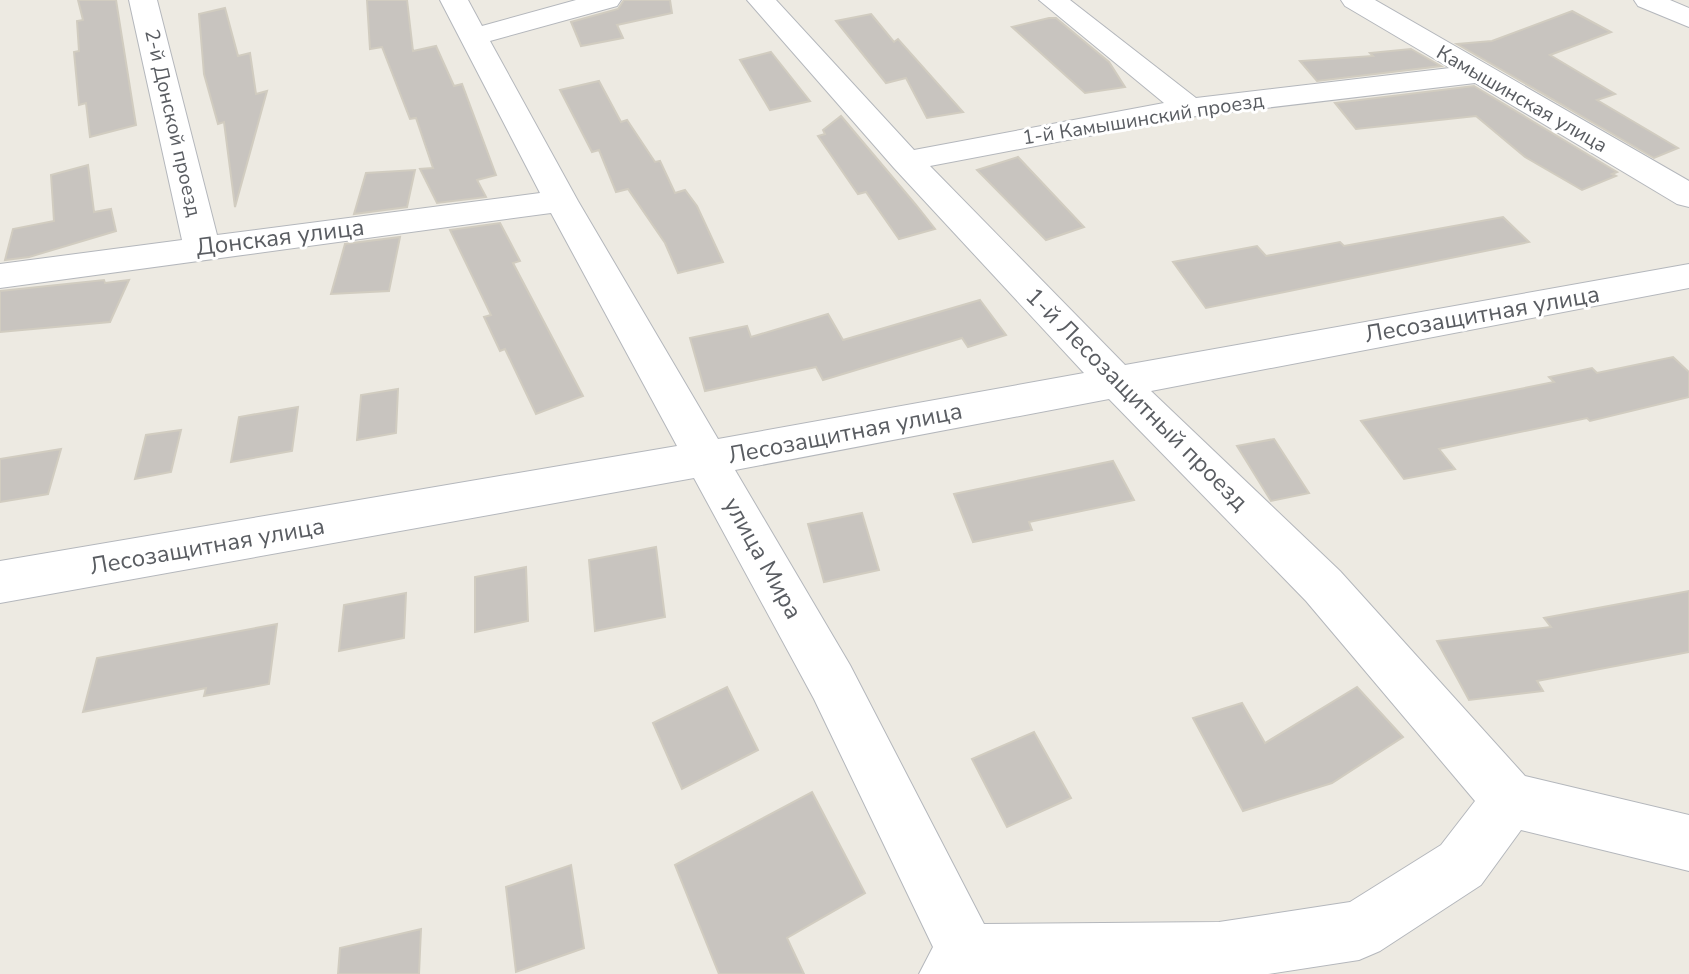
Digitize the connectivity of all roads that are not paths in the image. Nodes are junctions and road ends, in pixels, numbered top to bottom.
1 (143, 0) edge
2 (454, 0) edge
3 (607, 0) edge
4 (761, 0) edge
5 (1053, 0) edge
6 (1355, 0) edge
7 (1648, 0) edge
8 (1689, 19) edge
9 (476, 36) junction
10 (1477, 74) junction
11 (1189, 108) junction
12 (906, 161) junction
13 (1689, 196) edge
14 (561, 201) junction
15 (202, 247) junction
16 (0, 276) edge
17 (1689, 276) edge
18 (1117, 382) junction
19 (708, 458) junction
20 (0, 582) edge
21 (1510, 800) junction
22 (1689, 843) edge
23 (958, 964) edge

1 - 15 street, 2-й Донской проезд
2 - 9 street, улица Мира
3 - 9 street
4 - 12 street, 1-й Лесозащитный проезд
5 - 11 street
6 - 10 street, Камышинская улица
7 - 8 street
9 - 14 street, улица Мира
10 - 11 street, 1-й Камышинский проезд
10 - 13 street, Камышинская улица
11 - 12 street, 1-й Камышинский проезд
12 - 18 street, 1-й Лесозащитный проезд
14 - 15 street, Донская улица
14 - 19 street, улица Мира
15 - 16 street, Донская улица
17 - 18 street, Лесозащитная улица
18 - 19 street, Лесозащитная улица
18 - 21 street, 1-й Лесозащитный проезд
19 - 20 street, Лесозащитная улица
19 - 23 street, улица Мира
21 - 22 street
21 - 23 street

